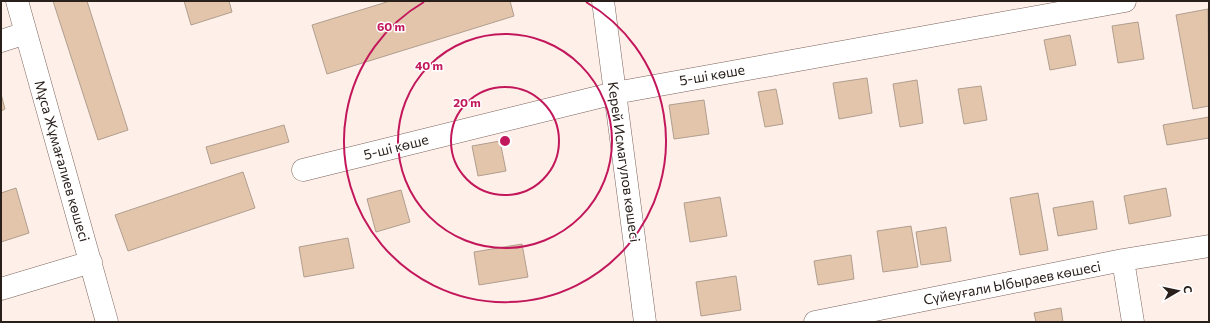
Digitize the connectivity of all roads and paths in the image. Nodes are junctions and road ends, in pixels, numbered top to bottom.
1 (18, 1) edge
2 (603, 1) edge
3 (1125, 1) edge
4 (26, 33) junction
5 (1, 41) edge
6 (615, 93) junction
7 (302, 170) dead end
8 (1209, 246) edge
9 (1123, 260) junction
10 (91, 262) junction
11 (1, 289) edge
12 (107, 322) edge
13 (646, 322) edge
14 (815, 322) edge
15 (1133, 322) edge

1 - 4 street, Мұса Жұмағалиев көшесі
2 - 6 street, Керей Исмагулов көшесі
3 - 6 street, 5-шi көше
4 - 5 street
4 - 10 street, Мұса Жұмағалиев көшесі
6 - 7 street, 5-шi көше
6 - 13 street, Керей Исмагулов көшесі
8 - 9 street, Сүйеуғали Ыбыраев көшесi
9 - 14 street, Сүйеуғали Ыбыраев көшесi
9 - 15 street
10 - 11 street
10 - 12 street, Мұса Жұмағалиев көшесі

